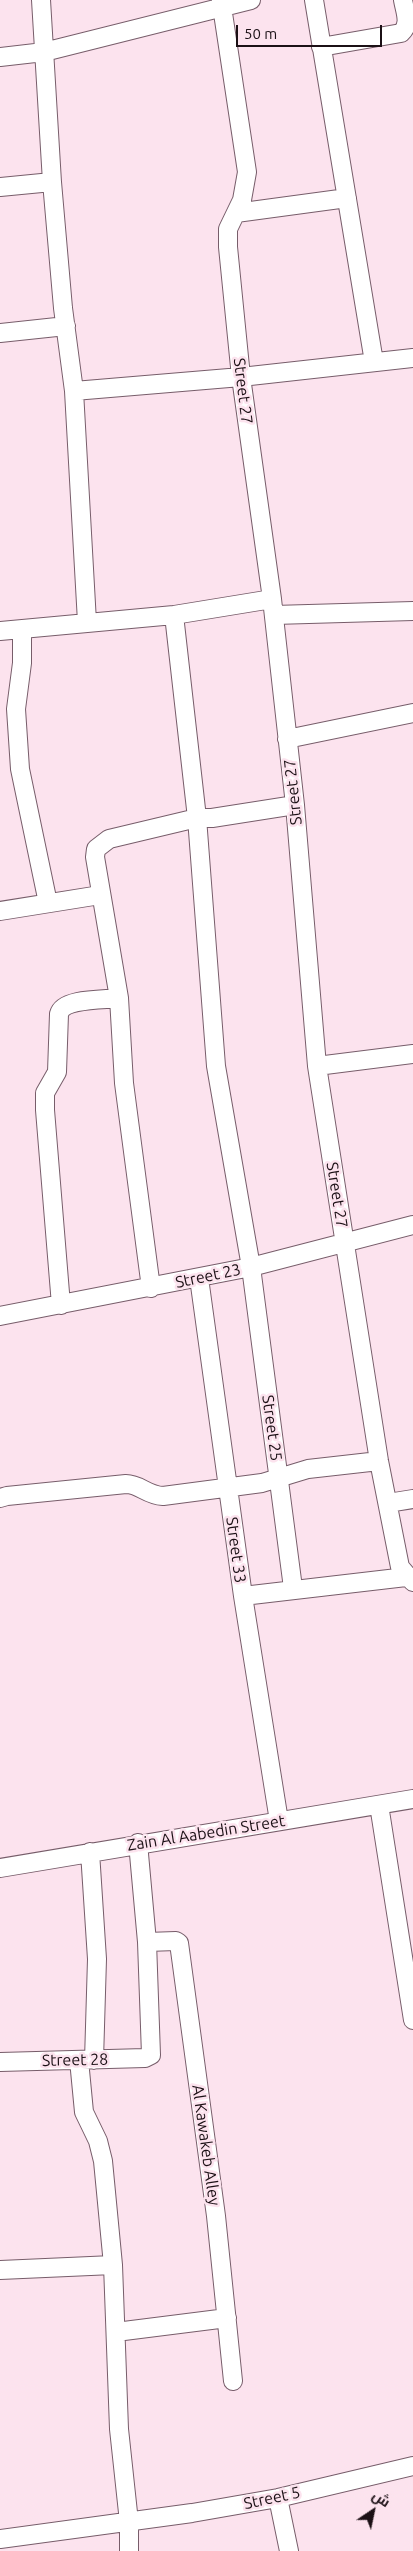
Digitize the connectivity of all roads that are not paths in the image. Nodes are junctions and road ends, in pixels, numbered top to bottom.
1 (42, 0) edge
2 (251, 0) edge
3 (314, 0) edge
4 (403, 0) edge
5 (222, 3) edge
6 (321, 47) junction
7 (44, 52) junction
8 (0, 57) edge
9 (52, 182) junction
10 (0, 187) edge
11 (346, 198) junction
12 (236, 214) junction
13 (66, 326) junction
14 (0, 333) edge
15 (413, 358) edge
16 (374, 362) junction
17 (241, 377) junction
18 (74, 391) junction
19 (273, 607) junction
20 (413, 611) edge
21 (174, 615) junction
22 (88, 622) junction
23 (22, 629) junction
24 (0, 631) edge
25 (413, 712) edge
26 (288, 739) junction
27 (295, 805) junction
28 (197, 818) junction
29 (100, 895) junction
30 (48, 903) junction
31 (0, 911) edge
32 (118, 998) junction
33 (413, 1054) edge
34 (317, 1066) junction
35 (413, 1225) edge
36 (345, 1244) junction
37 (251, 1267) junction
38 (199, 1278) junction
39 (151, 1288) junction
40 (60, 1305) junction
41 (0, 1316) edge
42 (379, 1461) junction
43 (279, 1477) junction
44 (228, 1488) junction
45 (0, 1498) edge
46 (413, 1499) edge
47 (388, 1503) junction
48 (410, 1579) edge
49 (293, 1588) junction
50 (242, 1596) junction
51 (413, 1799) edge
52 (379, 1805) junction
53 (279, 1821) junction
54 (138, 1843) junction
55 (90, 1852) junction
56 (0, 1854) edge
57 (0, 1868) edge
58 (147, 1942) junction
59 (413, 2020) edge
60 (87, 2060) junction
61 (0, 2062) edge
62 (114, 2265) junction
63 (0, 2270) edge
64 (227, 2318) junction
65 (116, 2332) junction
66 (234, 2381) dead end
67 (413, 2466) edge
68 (278, 2498) junction
69 (129, 2522) junction
70 (0, 2538) edge
71 (129, 2551) edge
72 (289, 2551) edge

1 - 7 street
2 - 5 street
3 - 6 street
4 - 6 street
5 - 7 street
5 - 12 street, Street 27
6 - 11 street
7 - 8 street
7 - 9 street
9 - 10 street
9 - 13 street
11 - 12 street
11 - 16 street
12 - 17 street, Street 27
13 - 14 street
13 - 18 street
15 - 16 street
16 - 17 street
17 - 18 street
17 - 19 street, Street 27
18 - 22 street
19 - 20 street
19 - 21 street
19 - 26 street, Street 27
21 - 22 street
21 - 28 street, Street 25
22 - 23 street
23 - 24 street
23 - 30 street
25 - 26 street
26 - 27 street, Street 27
27 - 28 street
27 - 34 street, Street 27
28 - 29 street
28 - 37 street, Street 25
29 - 30 street
29 - 32 street
30 - 31 street
32 - 39 street
32 - 40 street
33 - 34 street
34 - 36 street, Street 27
35 - 36 street, Street 23
36 - 37 street, Street 23
36 - 42 street, Street 27
37 - 38 street, Street 23
37 - 43 street, Street 25
38 - 39 street, Street 23
38 - 44 street, Street 33
39 - 40 street, Street 23
40 - 41 street, Street 23
42 - 43 street
42 - 47 street, Street 27
43 - 44 street
43 - 49 street, Street 25
44 - 45 street
44 - 50 street, Street 33
46 - 47 street
47 - 48 street, Street 27
48 - 49 street
49 - 50 street
50 - 53 street, Street 33
51 - 52 street, Zain Al Aabedin Street
52 - 53 street, Zain Al Aabedin Street
52 - 59 street
53 - 54 street, Zain Al Aabedin Street
54 - 55 street, Zain Al Aabedin Street
54 - 58 street
55 - 57 street, Zain Al Aabedin Street
55 - 60 street
56 - 57 street
58 - 60 street, Street 28
58 - 64 street, Al Kawakeb Alley
60 - 61 street, Street 28
60 - 62 street
62 - 63 street
62 - 65 street
64 - 65 street
64 - 66 street, Al Kawakeb Alley
65 - 69 street
67 - 68 street, Street 5
68 - 69 street, Street 5
68 - 72 street
69 - 70 street, Street 5
69 - 71 street

